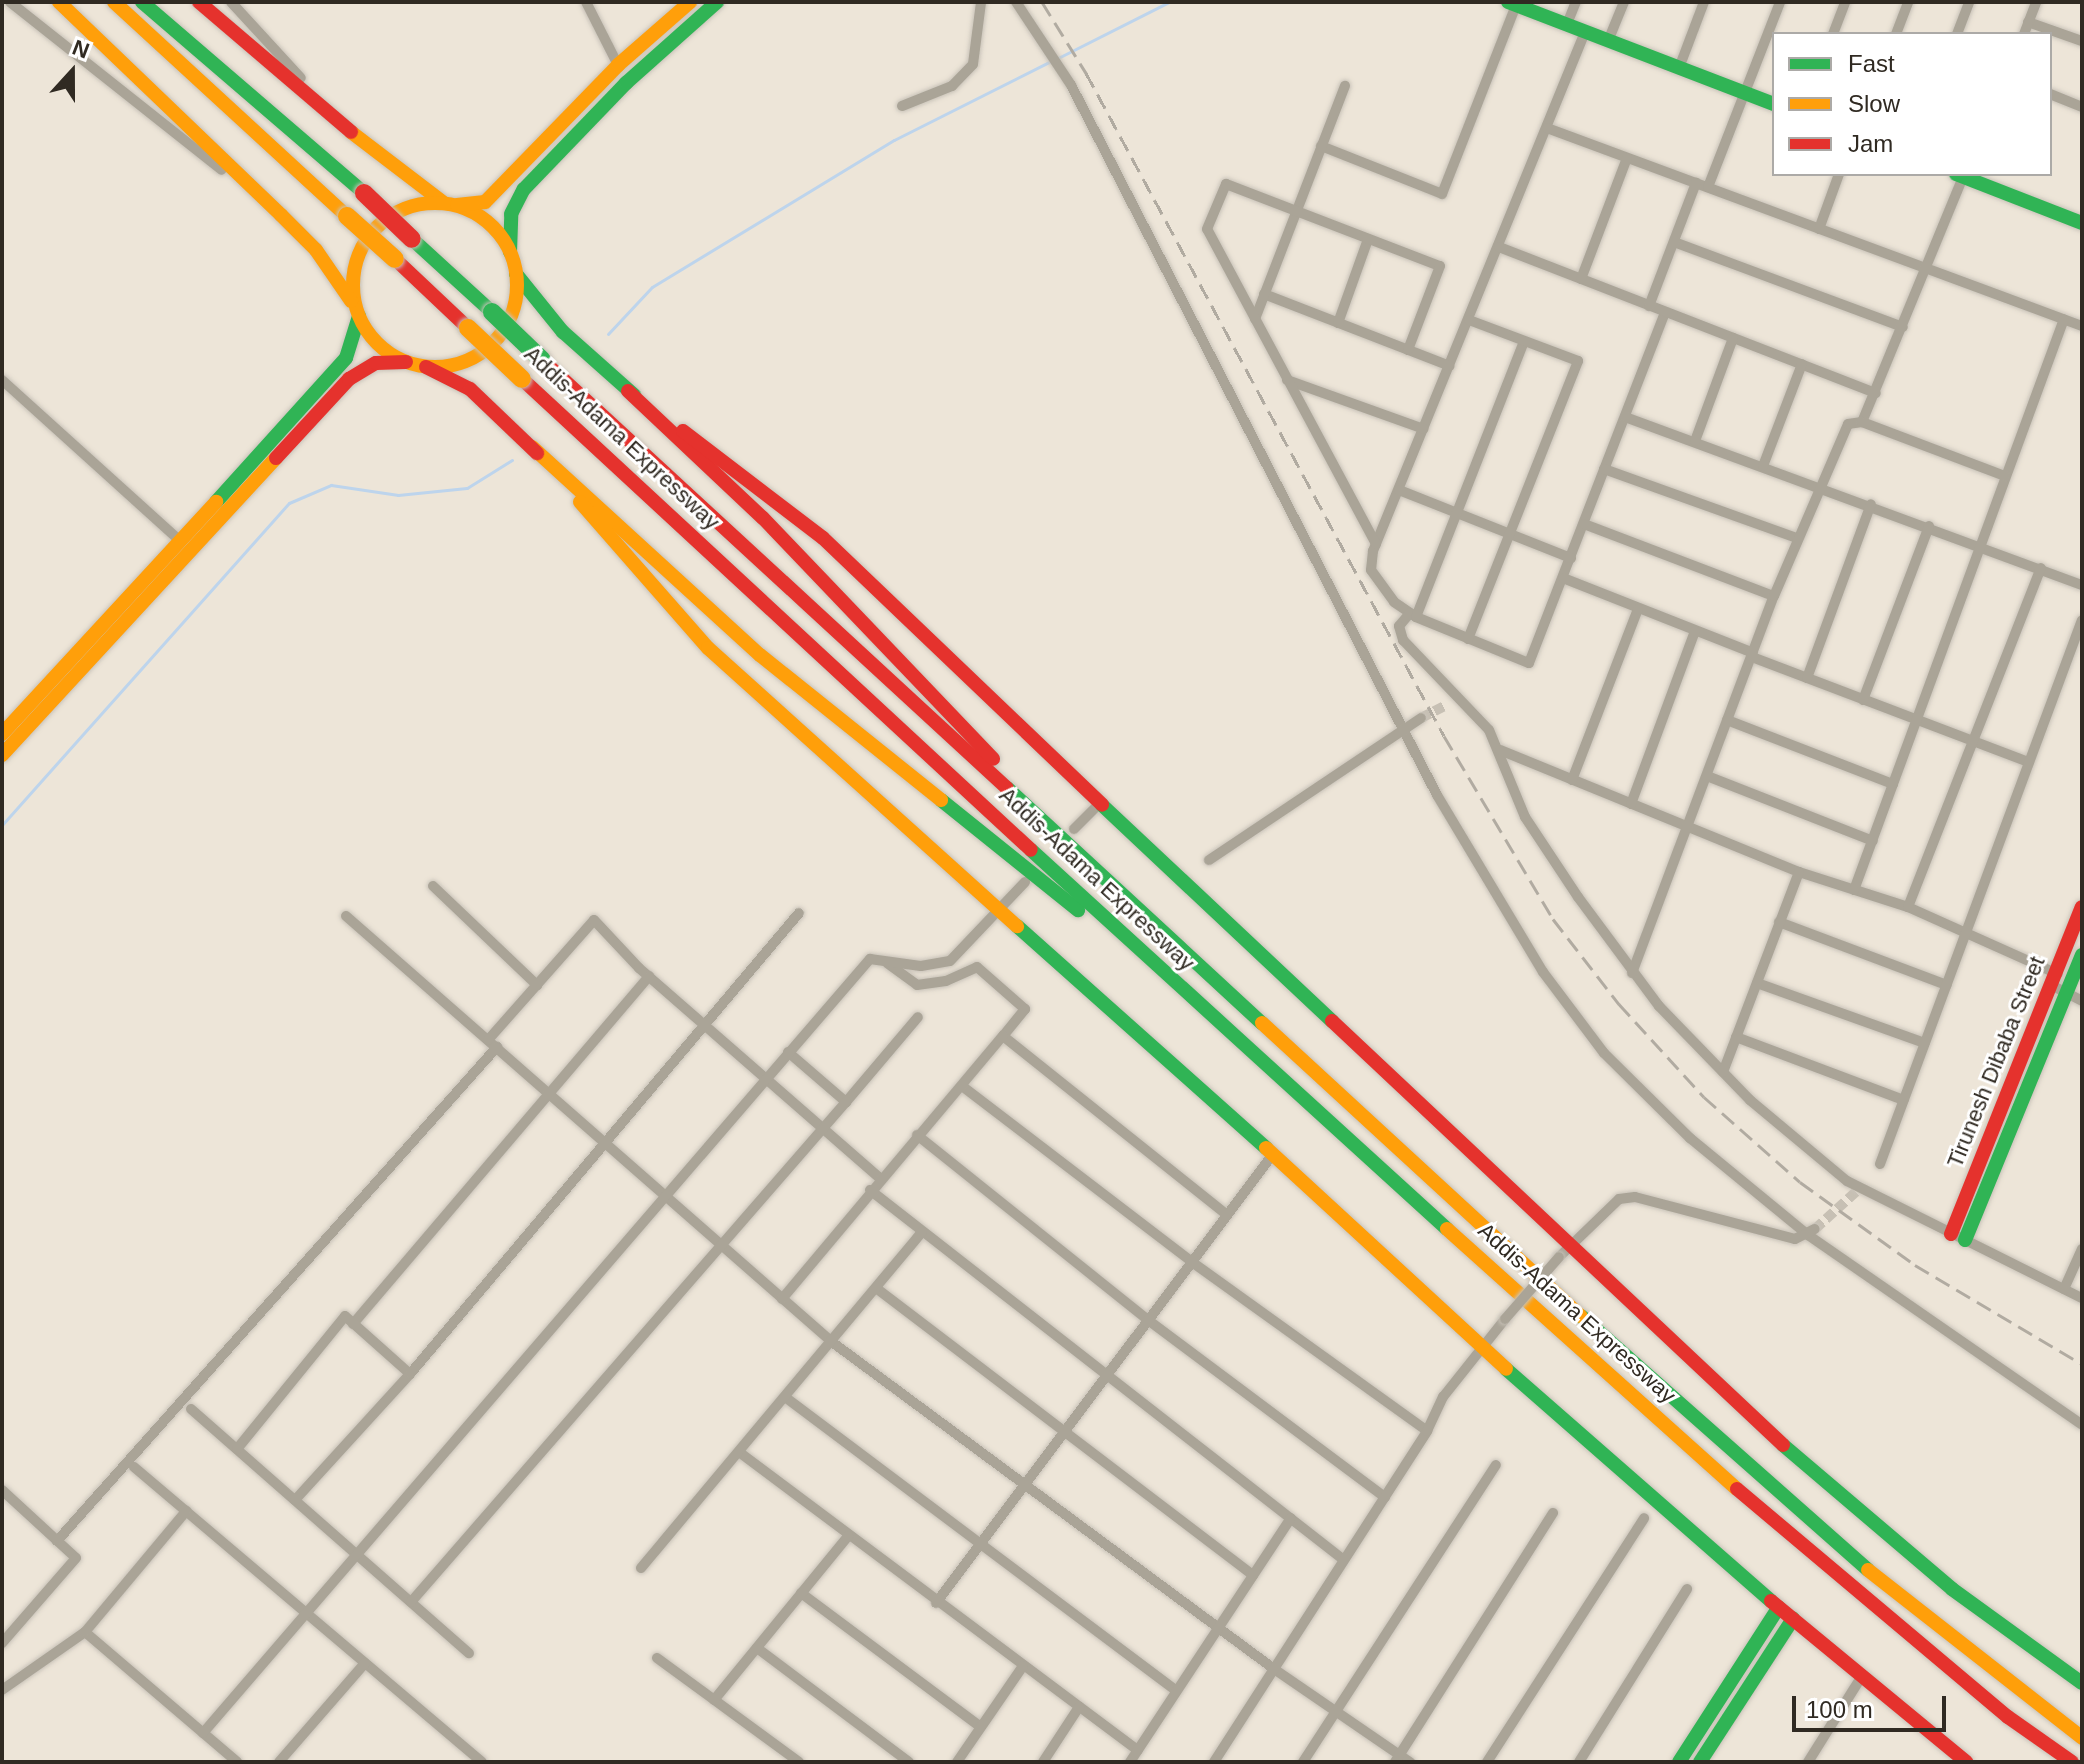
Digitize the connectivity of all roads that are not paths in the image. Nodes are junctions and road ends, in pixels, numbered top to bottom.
1 (10, 2) edge
2 (59, 2) edge
3 (114, 2) edge
4 (142, 2) edge
5 (199, 2) edge
6 (231, 2) edge
7 (586, 2) edge
8 (690, 2) edge
9 (717, 2) edge
10 (981, 2) edge
11 (1016, 2) edge
12 (1576, 2) edge
13 (1624, 2) edge
14 (1704, 2) edge
15 (1780, 2) edge
16 (1845, 2) edge
17 (1908, 2) edge
18 (1969, 2) edge
19 (2036, 2) edge
20 (1512, 4) edge
21 (2028, 22) junction
22 (1567, 24) junction
23 (1585, 32) junction
24 (1834, 32) edge
25 (1897, 32) edge
26 (1958, 32) edge
27 (2025, 32) edge
28 (668, 33) junction
29 (1608, 41) junction
30 (2082, 41) edge
31 (618, 65) junction
32 (1679, 68) junction
33 (1345, 86) dead end
34 (1747, 94) junction
35 (2052, 95) edge
36 (1772, 103) edge
37 (902, 106) dead end
38 (2082, 107) edge
39 (1547, 128) junction
40 (351, 132) junction
41 (560, 139) junction
42 (1321, 146) junction
43 (1627, 158) junction
44 (1838, 176) edge
45 (1965, 176) edge
46 (1696, 183) junction
47 (1708, 187) junction
48 (448, 204) junction
49 (1295, 211) junction
50 (281, 215) junction
51 (2082, 223) edge
52 (1819, 229) junction
53 (1368, 239) junction
54 (1674, 242) junction
55 (1499, 247) junction
56 (510, 253) junction
57 (1927, 267) junction
58 (516, 274) junction
59 (1581, 279) junction
60 (1264, 294) junction
61 (1649, 306) junction
62 (1665, 312) junction
63 (358, 314) junction
64 (1255, 319) junction
65 (2064, 319) junction
66 (1469, 320) junction
67 (1338, 323) junction
68 (2082, 326) edge
69 (1903, 327) junction
70 (1733, 338) junction
71 (1524, 341) junction
72 (1408, 350) junction
73 (406, 362) junction
74 (1802, 364) junction
75 (1450, 366) junction
76 (426, 367) junction
77 (2, 380) edge
78 (1287, 380) junction
79 (628, 391) junction
80 (1876, 393) junction
81 (1625, 417) junction
82 (1862, 422) junction
83 (1424, 429) junction
84 (1695, 441) junction
85 (532, 447) junction
86 (1763, 466) junction
87 (1604, 469) junction
88 (2005, 476) junction
89 (1819, 486) junction
90 (1399, 490) junction
91 (1871, 504) junction
92 (1455, 513) junction
93 (1584, 524) junction
94 (1929, 526) junction
95 (1511, 536) junction
96 (1797, 538) junction
97 (180, 541) junction
98 (1376, 544) junction
99 (1980, 544) junction
100 (1571, 558) junction
101 (2041, 568) junction
102 (1563, 578) junction
103 (2082, 585) edge
104 (1774, 596) junction
105 (1638, 609) junction
106 (1413, 615) junction
107 (2082, 620) edge
108 (1695, 631) junction
109 (1468, 639) junction
110 (1752, 655) junction
111 (1807, 678) junction
112 (1457, 698) junction
113 (1863, 700) junction
114 (1446, 705) tunnel mouth
115 (1421, 718) tunnel mouth
116 (1915, 719) junction
117 (1727, 720) junction
118 (1402, 728) junction
119 (2, 734) edge
120 (1973, 741) junction
121 (1498, 749) junction
122 (2, 755) edge
123 (2029, 762) junction
124 (1707, 776) junction
125 (1572, 780) junction
126 (1893, 784) junction
127 (1100, 803) junction
128 (1631, 804) junction
129 (1688, 828) junction
130 (1074, 829) dead end
131 (1873, 841) junction
132 (1082, 856) junction
133 (1209, 860) dead end
134 (1799, 872) junction
135 (1025, 882) dead end
136 (433, 886) dead end
137 (1854, 890) junction
138 (1908, 907) junction
139 (2082, 907) edge
140 (999, 908) junction
141 (799, 913) dead end
142 (346, 916) dead end
143 (1779, 922) junction
144 (1967, 932) junction
145 (2082, 955) edge
146 (883, 960) junction
147 (1632, 973) junction
148 (649, 976) junction
149 (1757, 983) junction
150 (537, 985) junction
151 (1947, 985) junction
152 (2065, 988) edge
153 (1181, 989) junction
154 (918, 1017) dead end
155 (704, 1025) junction
156 (1003, 1036) junction
157 (1736, 1037) junction
158 (1925, 1043) junction
159 (493, 1044) junction
160 (788, 1052) junction
161 (1723, 1072) junction
162 (765, 1078) junction
163 (962, 1086) junction
164 (548, 1091) junction
165 (1904, 1100) junction
166 (846, 1102) junction
167 (823, 1128) junction
168 (917, 1135) junction
169 (605, 1141) junction
170 (1273, 1154) junction
171 (1880, 1164) dead end
172 (880, 1178) junction
173 (870, 1190) junction
174 (663, 1195) junction
175 (1227, 1215) junction
176 (922, 1232) junction
177 (1812, 1232) junction
178 (1958, 1237) junction
179 (722, 1248) junction
180 (2082, 1249) edge
181 (1564, 1251) junction
182 (1192, 1262) junction
183 (876, 1288) junction
184 (2064, 1289) junction
185 (2082, 1298) edge
186 (782, 1299) junction
187 (1148, 1320) junction
188 (353, 1324) junction
189 (832, 1342) junction
190 (1480, 1346) junction
191 (410, 1374) junction
192 (1107, 1375) junction
193 (785, 1397) junction
194 (191, 1409) dead end
195 (2082, 1425) edge
196 (1427, 1431) junction
197 (1063, 1433) junction
198 (237, 1449) junction
199 (739, 1452) junction
200 (1496, 1465) dead end
201 (134, 1467) dead end
202 (1023, 1487) junction
203 (2, 1490) edge
204 (1385, 1497) junction
205 (295, 1500) junction
206 (186, 1511) junction
207 (1553, 1513) dead end
208 (1291, 1518) junction
209 (1644, 1518) dead end
210 (848, 1536) junction
211 (57, 1541) junction
212 (980, 1545) junction
213 (357, 1554) junction
214 (1344, 1560) junction
215 (641, 1568) dead end
216 (1253, 1575) junction
217 (1687, 1589) dead end
218 (801, 1593) junction
219 (411, 1602) junction
220 (936, 1603) junction
221 (305, 1612) junction
222 (1786, 1613) junction
223 (1217, 1628) junction
224 (85, 1632) junction
225 (2, 1643) edge
226 (757, 1648) junction
227 (469, 1653) dead end
228 (657, 1658) dead end
229 (365, 1663) junction
230 (1023, 1666) junction
231 (1274, 1669) junction
232 (1860, 1679) junction
233 (2082, 1683) edge
234 (2, 1690) edge
235 (1176, 1691) junction
236 (714, 1700) junction
237 (1079, 1707) junction
238 (1335, 1712) junction
239 (981, 1727) junction
240 (203, 1733) junction
241 (2082, 1738) edge
242 (1138, 1750) junction
243 (1397, 1759) edge
244 (237, 1762) edge
245 (279, 1762) edge
246 (482, 1762) edge
247 (799, 1762) edge
248 (909, 1762) edge
249 (957, 1762) edge
250 (1043, 1762) edge
251 (1130, 1762) edge
252 (1214, 1762) edge
253 (1303, 1762) edge
254 (1410, 1762) edge
255 (1487, 1762) edge
256 (1579, 1762) edge
257 (1679, 1762) edge
258 (1700, 1762) edge
259 (1808, 1762) edge
260 (1966, 1762) edge
261 (2072, 1762) edge

1 - 50 street
2 - 50 main road
3 - 153 main road, Addis-Adama Expressway, bridge
4 - 132 main road, Addis-Adama Expressway, bridge
5 - 40 main road
6 - 40 street
7 - 31 street
8 - 28 main road
9 - 28 main road
10 - 37 street
11 - 118 street
12 - 22 street
13 - 29 street
14 - 32 street
15 - 34 street
16 - 24 street
17 - 25 street
18 - 26 street
19 - 21 street
20 - 22 main road
20 - 42 street
21 - 27 street
21 - 30 street
22 - 23 main road
23 - 29 main road
23 - 39 street
28 - 31 main road
28 - 41 main road
29 - 32 main road
31 - 41 main road
32 - 34 main road
33 - 42 street
34 - 36 main road
34 - 47 street
35 - 38 street
39 - 43 street
39 - 55 street
40 - 48 main road
41 - 48 main road
41 - 56 main road
42 - 49 street
43 - 46 street
43 - 59 street
44 - 52 street
45 - 51 main road
45 - 57 street
46 - 47 street
46 - 54 street
47 - 52 street
48 - 56 main road
48 - 63 main road
49 - 53 street
49 - 60 street
49 - 64 street
50 - 63 main road
52 - 57 street
53 - 67 street
53 - 72 street
54 - 61 street
54 - 69 street
55 - 59 street
55 - 66 street
56 - 58 main road
57 - 65 street
57 - 69 street
58 - 76 main road
58 - 79 main road
59 - 61 street
60 - 64 street
60 - 67 street
61 - 62 street
62 - 70 street
62 - 81 street
63 - 73 main road
63 - 97 main road
64 - 78 street
65 - 68 street
65 - 88 street
66 - 71 street
66 - 75 street
67 - 72 street
69 - 80 street
70 - 74 street
70 - 84 street
71 - 92 street
71 - 95 street
72 - 75 street
73 - 76 main road
73 - 122 main road
74 - 80 street
74 - 86 street
75 - 83 street
76 - 85 main road
77 - 97 street
78 - 83 street
78 - 98 street
79 - 127 main road
79 - 132 main road
80 - 82 street
81 - 84 street
81 - 87 street
82 - 88 street
82 - 89 street
83 - 90 street
84 - 86 street
85 - 140 main road
85 - 153 main road
86 - 89 street
87 - 93 street
87 - 96 street
88 - 99 street
89 - 91 street
89 - 96 street
90 - 92 street
90 - 98 street
91 - 94 street
91 - 111 street
92 - 95 street
92 - 106 street
93 - 100 street
93 - 104 street
94 - 99 street
94 - 113 street
95 - 100 street
95 - 109 street
96 - 104 street
97 - 119 main road
98 - 106 street
99 - 101 street
99 - 116 street
100 - 102 street
101 - 103 street
101 - 120 street
102 - 105 street
102 - 109 street
104 - 110 street
105 - 108 street
105 - 125 street
106 - 109 street
106 - 112 street
107 - 123 street
108 - 110 street
108 - 128 street
110 - 111 street
110 - 117 street
111 - 113 street
112 - 114 street
112 - 121 street
113 - 116 street
115 - 118 street
116 - 120 street
116 - 126 street
117 - 124 street
117 - 126 street
118 - 133 street
118 - 177 street
120 - 123 street
120 - 138 street
121 - 125 street
121 - 147 street
123 - 144 street
124 - 129 street
124 - 131 street
125 - 128 street
126 - 131 street
127 - 130 street
127 - 181 main road
128 - 129 street
129 - 134 street
129 - 147 street
131 - 137 street
132 - 241 main road, Addis-Adama Expressway
134 - 137 street
134 - 143 street
135 - 140 street
136 - 150 street
137 - 138 street
138 - 144 street
139 - 152 main road, Tirunesh Dibaba Street
140 - 146 street
140 - 170 main road
141 - 155 street
142 - 159 street
143 - 149 street
143 - 151 street
144 - 151 street
144 - 152 street
145 - 152 main road, Tirunesh Dibaba Street
146 - 156 street
146 - 160 street
147 - 161 street
148 - 150 street
148 - 155 street
148 - 164 street
149 - 157 street
149 - 158 street
150 - 159 street
151 - 158 street
152 - 178 main road, Tirunesh Dibaba Street
153 - 261 main road, Addis-Adama Expressway
154 - 166 street
155 - 162 street
155 - 169 street
156 - 163 street
156 - 175 street
157 - 161 street
157 - 165 street
158 - 165 street
159 - 164 street
159 - 211 street
160 - 162 street
160 - 166 street
161 - 178 street
162 - 167 street
162 - 174 street
163 - 168 street
163 - 182 street
164 - 169 street
164 - 188 street
165 - 171 street
166 - 167 street
167 - 172 street
167 - 179 street
168 - 172 street
168 - 187 street
169 - 174 street
169 - 191 street
170 - 175 street
170 - 190 main road
172 - 173 street
173 - 176 street
173 - 186 street
174 - 179 street
174 - 213 street
175 - 182 street
176 - 183 street
176 - 192 street
177 - 181 street
177 - 195 street
178 - 184 street
179 - 186 street
179 - 219 street
180 - 184 street
181 - 190 street, bridge
181 - 233 main road
182 - 187 street
182 - 196 street
183 - 189 street
183 - 197 street
184 - 185 street
186 - 189 street
187 - 192 street
187 - 204 street
188 - 191 street
188 - 198 street
189 - 193 street
189 - 202 street
190 - 196 street
190 - 222 main road
191 - 205 street
192 - 197 street
192 - 208 street
193 - 199 street
193 - 212 street
194 - 198 street
196 - 204 street
197 - 202 street
197 - 216 street
198 - 205 street
199 - 210 street
199 - 215 street
200 - 238 street
201 - 206 street
202 - 212 street
202 - 223 street
203 - 211 street
204 - 214 street
205 - 213 street
206 - 221 street
206 - 224 street
207 - 243 street
208 - 214 street
208 - 216 street
209 - 255 street
210 - 218 street
210 - 220 street
211 - 225 street
212 - 220 street
212 - 235 street
213 - 219 street
213 - 221 street
214 - 231 street
216 - 223 street
217 - 256 street
218 - 226 street
218 - 239 street
219 - 227 street
220 - 230 street
221 - 229 street
221 - 240 street
222 - 232 main road
222 - 257 main road
222 - 258 main road
223 - 231 street
223 - 235 street
224 - 234 street
224 - 240 street
226 - 236 street
226 - 248 street
228 - 236 street
229 - 245 street
229 - 246 street
230 - 237 street
230 - 239 street
231 - 238 street
231 - 252 street
232 - 259 street
232 - 260 main road
235 - 242 street
236 - 247 street
237 - 242 street
237 - 250 street
238 - 243 street
238 - 253 street
239 - 249 street
240 - 244 street
242 - 251 street
243 - 254 street

